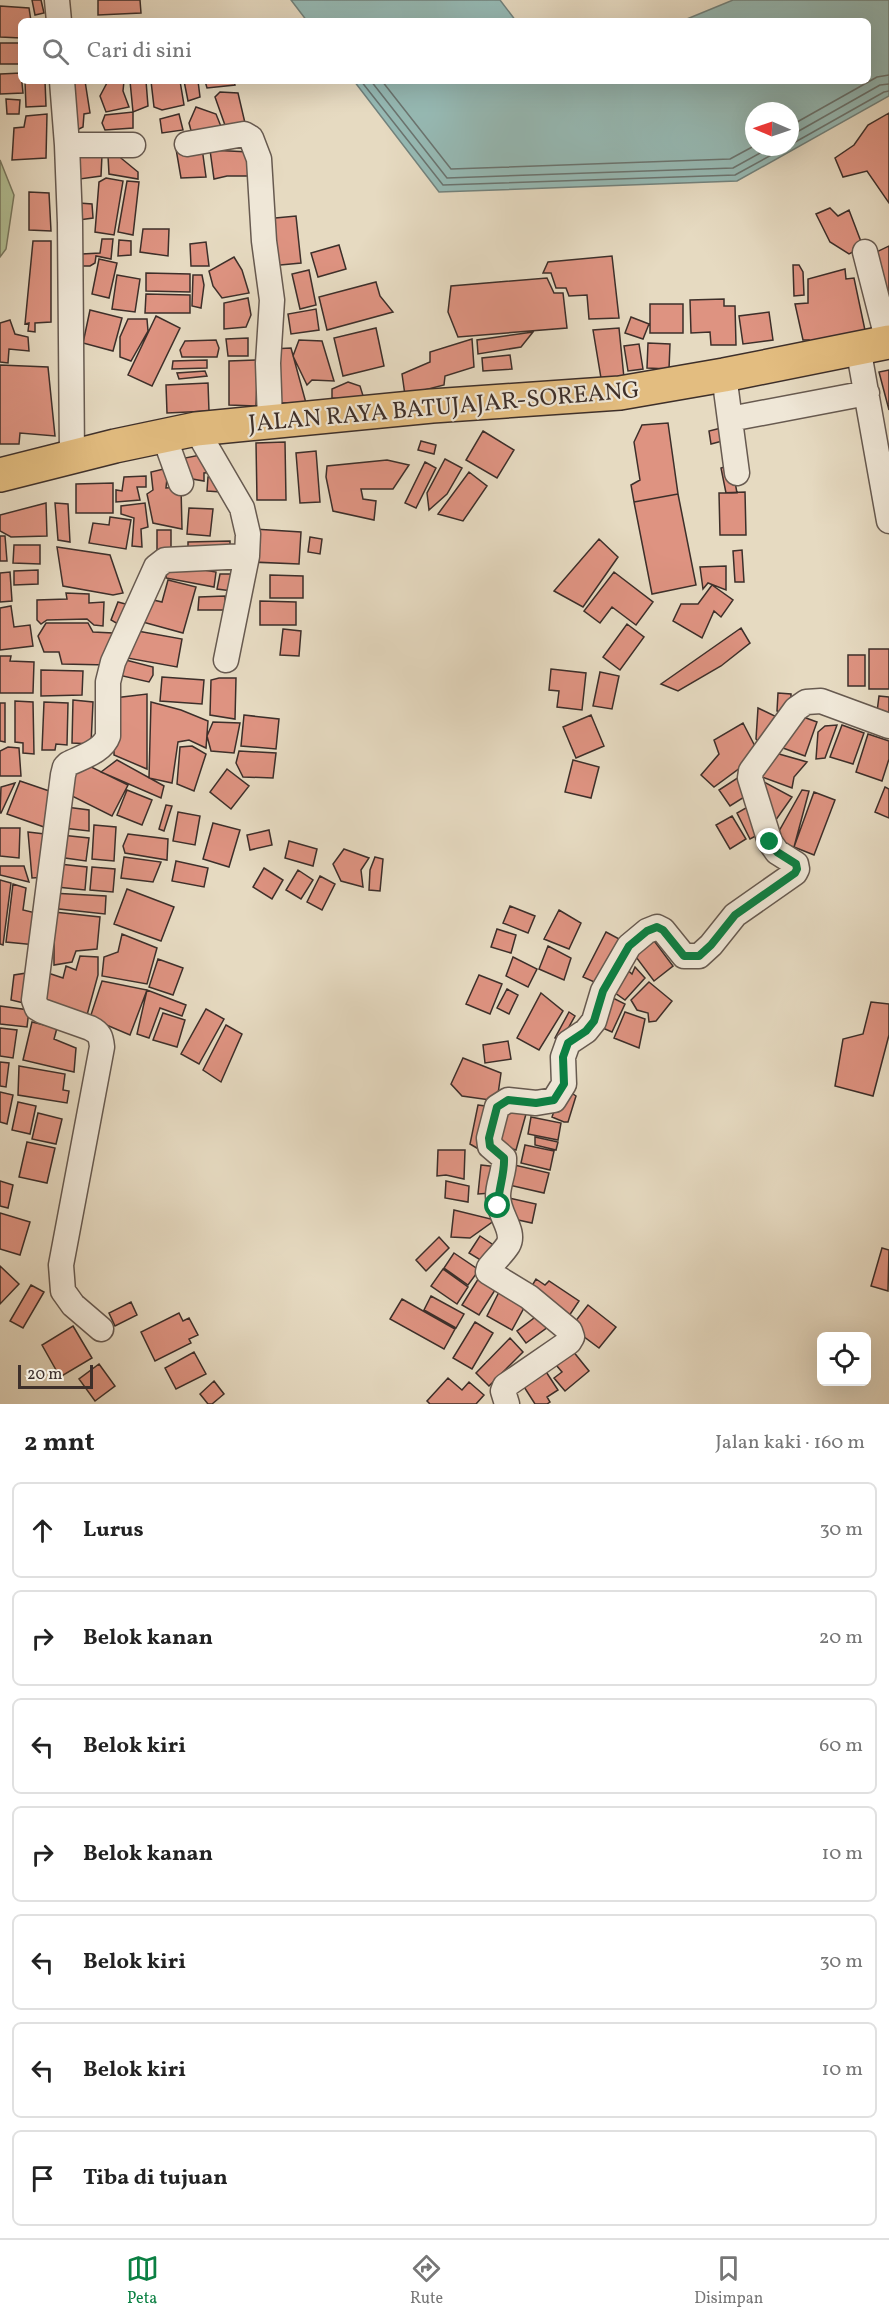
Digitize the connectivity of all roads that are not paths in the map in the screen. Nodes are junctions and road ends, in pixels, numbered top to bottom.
1 (57, 0) edge
2 (59, 18) edge
3 (62, 84) edge
4 (187, 144) dead end
5 (67, 145) junction
6 (133, 145) dead end
7 (865, 252) dead end
8 (878, 344) edge
9 (724, 375) junction
10 (867, 393) junction
11 (730, 419) junction
12 (270, 421) junction
13 (196, 429) junction
14 (164, 436) junction
15 (72, 456) junction
16 (737, 473) dead end
17 (0, 475) edge
18 (181, 483) dead end
19 (889, 521) edge
20 (247, 556) junction
21 (226, 660) dead end
22 (889, 726) edge
23 (101, 1329) dead end
24 (507, 1404) edge

1 - 2 street
3 - 5 street
4 - 12 street
5 - 6 street
5 - 15 street
7 - 8 street
8 - 9 highway, JALAN RAYA BATUJAJAR-SOREANG
8 - 10 street
9 - 11 street
9 - 12 highway, JALAN RAYA BATUJAJAR-SOREANG
10 - 11 street
10 - 19 street
11 - 16 street
12 - 13 highway, JALAN RAYA BATUJAJAR-SOREANG
13 - 14 highway, JALAN RAYA BATUJAJAR-SOREANG
13 - 20 street
14 - 15 highway, JALAN RAYA BATUJAJAR-SOREANG
14 - 18 street
15 - 17 highway, JALAN RAYA BATUJAJAR-SOREANG
20 - 21 street
20 - 23 street
22 - 24 street

